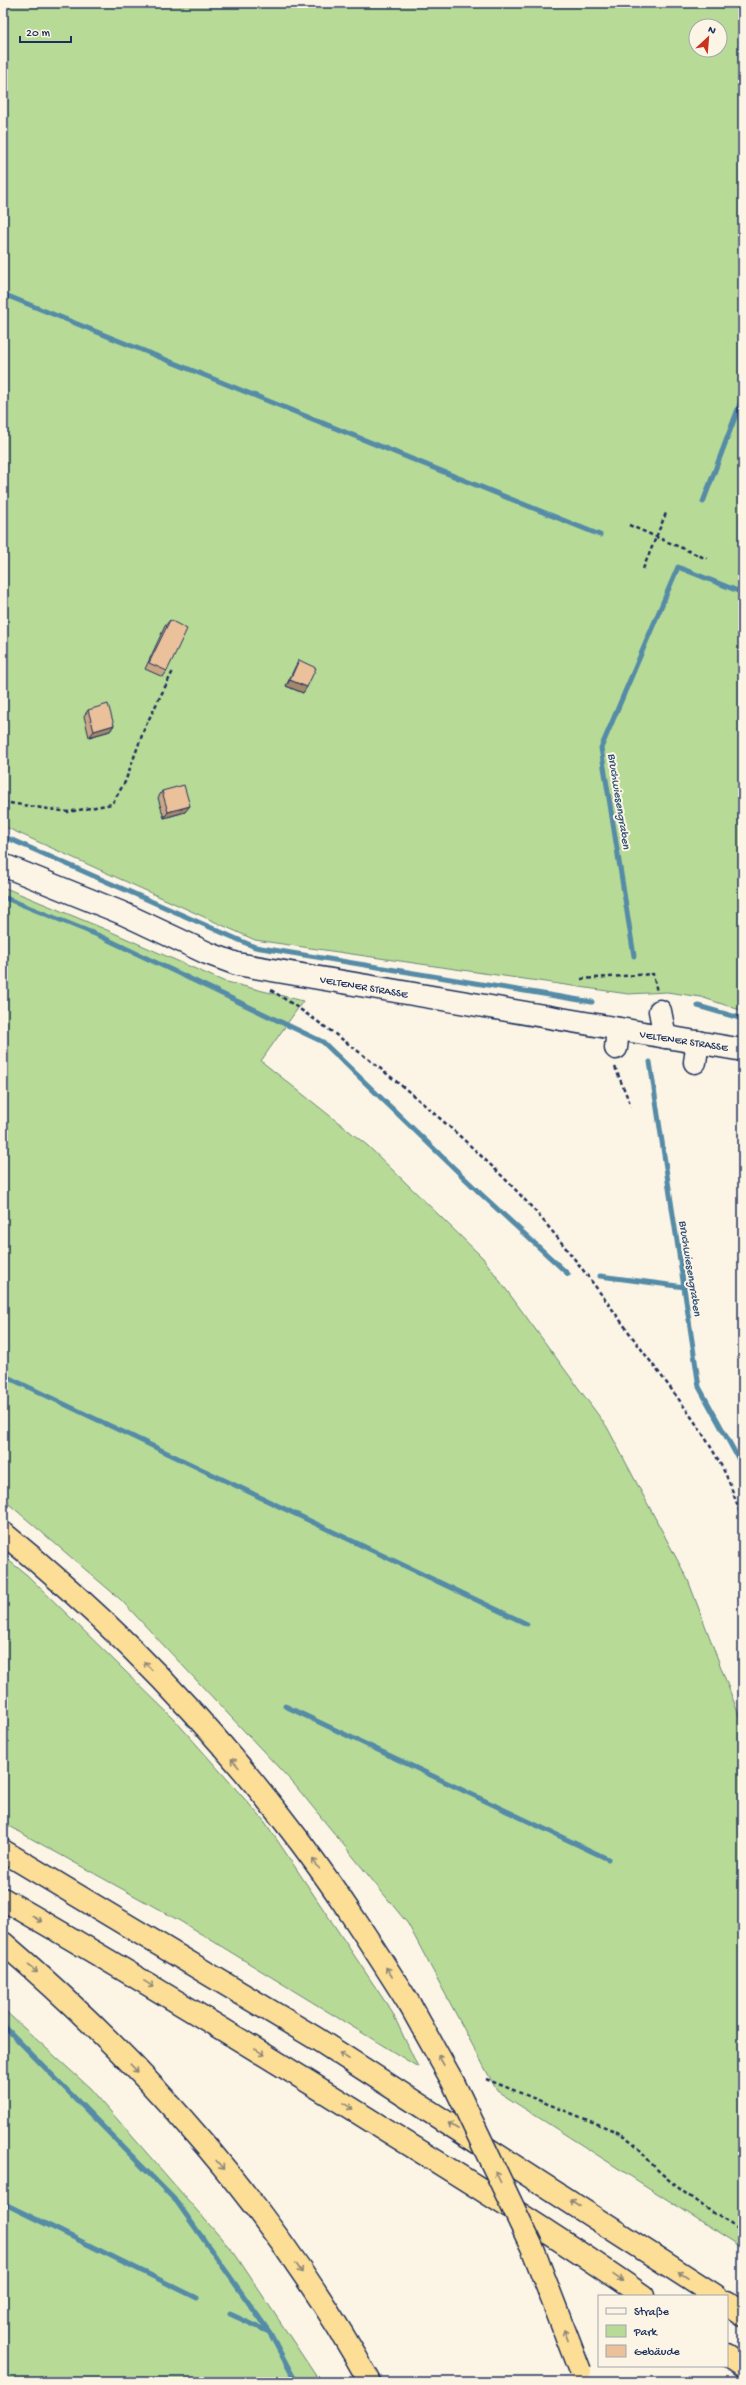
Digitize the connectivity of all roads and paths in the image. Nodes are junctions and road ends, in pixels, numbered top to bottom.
1 (666, 513) dead end
2 (629, 525) dead end
3 (656, 538) junction
4 (708, 560) dead end
5 (643, 569) dead end
6 (173, 671) edge
7 (3, 802) edge
8 (3, 865) edge
9 (264, 978) junction
10 (581, 979) dead end
11 (660, 1011) joint
12 (665, 1037) junction
13 (616, 1047) junction
14 (743, 1050) edge
15 (631, 1106) dead end
16 (743, 1522) edge
17 (3, 1533) edge
18 (3, 1851) edge
19 (3, 1899) edge
20 (3, 1943) edge
21 (486, 2079) dead end
22 (743, 2232) edge
23 (642, 2295) edge
24 (714, 2295) edge
25 (728, 2304) edge
26 (743, 2314) edge
27 (728, 2356) edge
28 (743, 2366) edge
29 (581, 2377) edge
30 (370, 2382) edge

1 - 3 path
2 - 3 path
3 - 4 path
3 - 5 path
6 - 7 path
8 - 9 street, VELTENER STRASSE
9 - 13 street, VELTENER STRASSE
9 - 16 path
10 - 11 path
11 - 12 street
12 - 13 street, VELTENER STRASSE
12 - 14 street, VELTENER STRASSE
13 - 15 path
29 -> 17 highway, bridge
24 -> 18 highway
19 -> 23 highway
20 -> 30 highway
21 - 22 path
25 - 26 highway
27 - 28 highway

